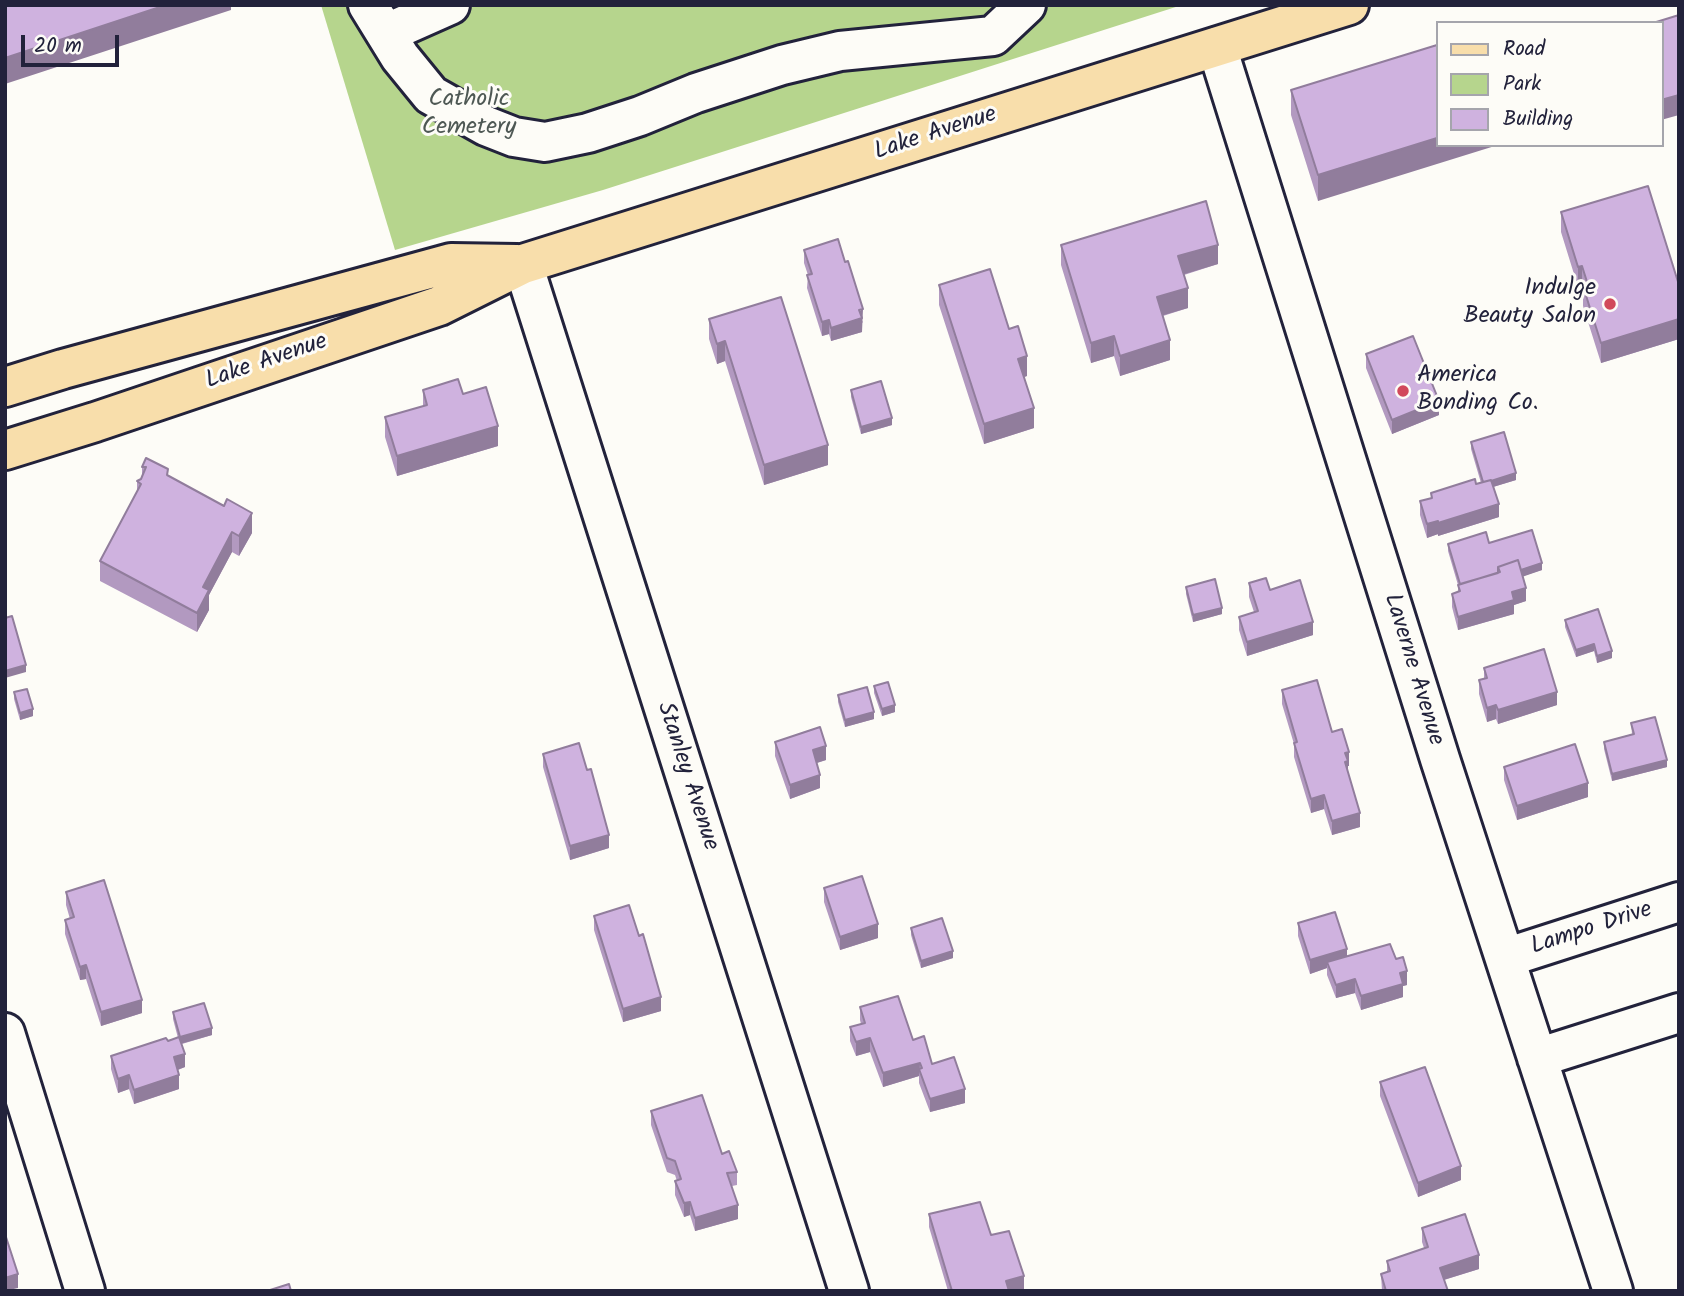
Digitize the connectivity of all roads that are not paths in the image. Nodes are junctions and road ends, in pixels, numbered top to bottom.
1 (450, 5) edge
2 (1026, 5) edge
3 (1349, 5) edge
4 (378, 19) edge
5 (1217, 47) junction
6 (523, 264) junction
7 (5, 387) edge
8 (5, 450) edge
9 (1679, 902) edge
10 (1505, 958) junction
11 (1679, 1013) edge
12 (5, 1033) edge
13 (1537, 1058) junction
14 (85, 1291) edge
15 (849, 1291) edge
16 (1613, 1291) edge

1 - 4 street
2 - 4 street
3 - 5 main road, Lake Avenue
5 - 6 main road, Lake Avenue
5 - 10 street, Laverne Avenue
6 - 7 main road, Lake Avenue
6 - 8 main road, Lake Avenue
6 - 15 street, Stanley Avenue
9 - 10 street, Lampo Drive
10 - 13 street, Laverne Avenue
11 - 13 street
12 - 14 street
13 - 16 street, Laverne Avenue

